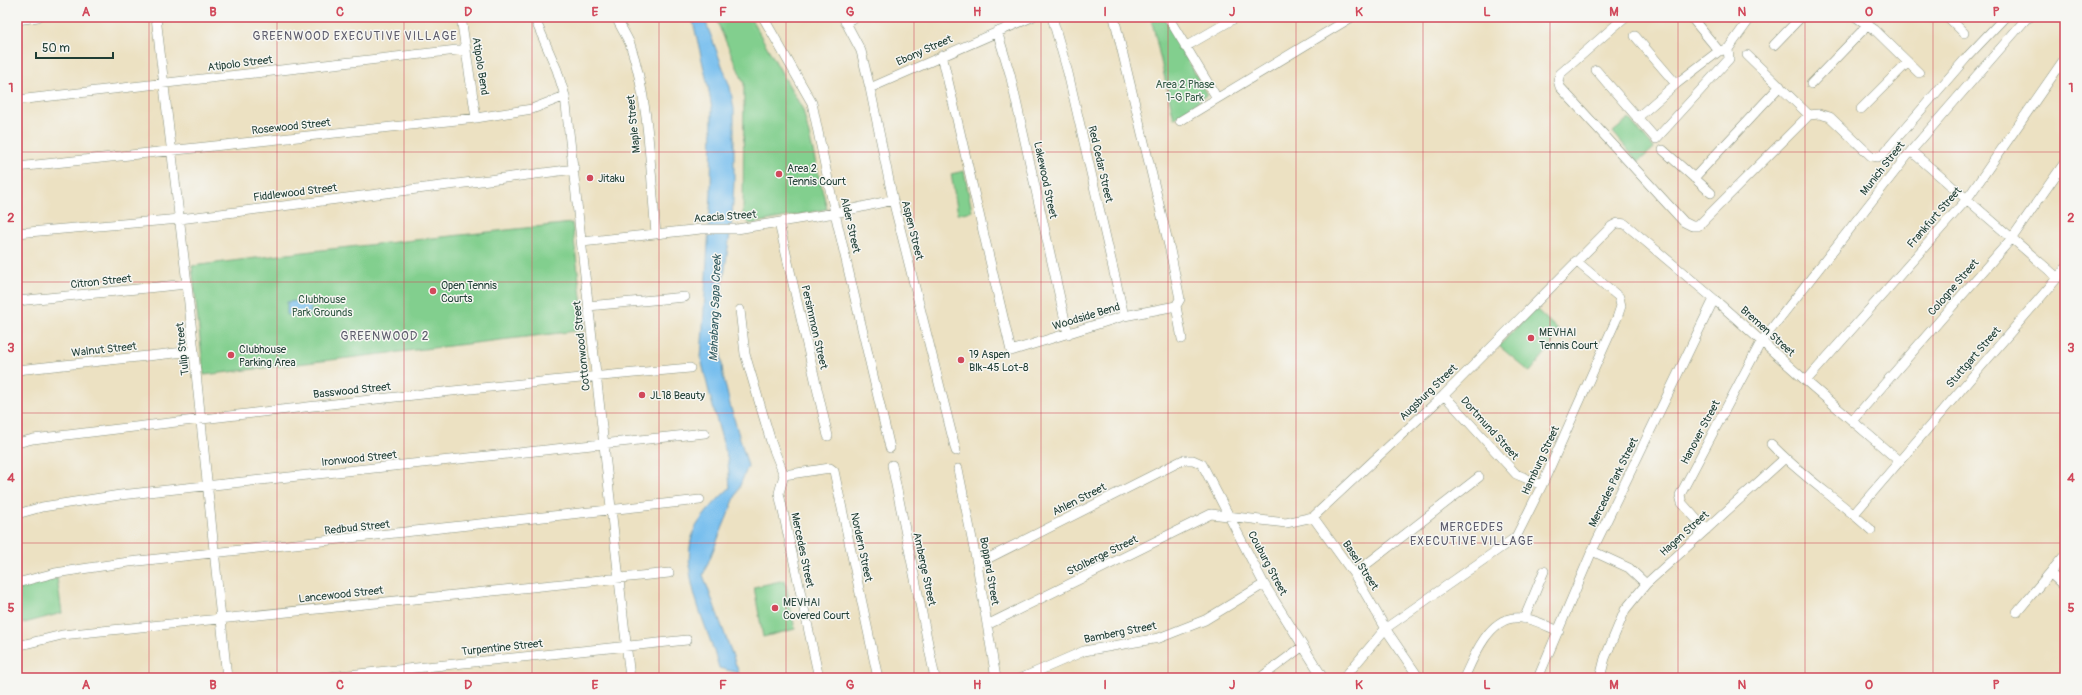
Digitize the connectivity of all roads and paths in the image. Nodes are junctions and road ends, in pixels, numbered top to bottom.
1 (38, 17) edge
2 (156, 17) edge
3 (461, 17) edge
4 (534, 17) edge
5 (616, 17) edge
6 (763, 17) edge
7 (856, 17) edge
8 (1032, 17) edge
9 (1052, 17) edge
10 (1114, 17) edge
11 (1168, 17) edge
12 (1237, 17) edge
13 (1352, 17) edge
14 (1625, 17) edge
15 (1691, 17) edge
16 (1751, 17) edge
17 (1801, 17) edge
18 (1856, 17) edge
19 (1948, 17) edge
20 (2006, 17) edge
21 (2030, 17) edge
22 (844, 19) edge
23 (17, 20) edge
24 (1869, 20) edge
25 (997, 32) junction
26 (1964, 33) dead end
27 (1635, 36) dead end
28 (1774, 45) dead end
29 (1186, 47) junction
30 (466, 49) junction
31 (1728, 49) junction
32 (1719, 51) junction
33 (942, 55) junction
34 (1747, 55) dead end
35 (2065, 58) edge
36 (1908, 62) junction
37 (1596, 70) dead end
38 (1919, 73) dead end
39 (164, 84) junction
40 (1676, 84) junction
41 (1811, 84) dead end
42 (1780, 86) junction
43 (870, 88) junction
44 (566, 96) junction
45 (1217, 98) junction
46 (17, 100) edge
47 (1861, 109) dead end
48 (1809, 115) junction
49 (476, 118) junction
50 (1637, 118) junction
51 (1180, 121) dead end
52 (1664, 150) dead end
53 (1911, 150) junction
54 (171, 151) junction
55 (2065, 162) edge
56 (17, 167) edge
57 (574, 169) junction
58 (1694, 178) junction
59 (1710, 192) dead end
60 (1967, 199) junction
61 (893, 200) junction
62 (835, 213) junction
63 (180, 219) junction
64 (779, 223) junction
65 (1618, 223) joint
66 (17, 233) edge
67 (656, 233) junction
68 (2012, 238) junction
69 (582, 242) junction
70 (1576, 261) junction
71 (2065, 269) edge
72 (2058, 278) junction
73 (187, 284) junction
74 (685, 297) dead end
75 (1714, 299) junction
76 (17, 301) edge
77 (588, 306) junction
78 (1176, 306) junction
79 (740, 310) dead end
80 (1124, 316) junction
81 (1068, 334) junction
82 (1182, 339) dead end
83 (1761, 342) junction
84 (194, 351) junction
85 (690, 368) dead end
86 (17, 370) edge
87 (596, 376) junction
88 (1806, 381) junction
89 (1444, 395) junction
90 (202, 419) junction
91 (1852, 421) junction
92 (705, 433) dead end
93 (828, 436) dead end
94 (17, 443) edge
95 (604, 444) junction
96 (1771, 444) dead end
97 (890, 448) dead end
98 (956, 451) dead end
99 (1785, 458) junction
100 (1193, 460) joint
101 (1899, 461) junction
102 (892, 465) dead end
103 (958, 469) dead end
104 (784, 475) junction
105 (1479, 477) dead end
106 (1542, 485) junction
107 (208, 486) junction
108 (700, 500) dead end
109 (612, 511) junction
110 (17, 514) edge
111 (1854, 514) junction
112 (1230, 516) junction
113 (1313, 517) junction
114 (1706, 530) junction
115 (1871, 530) dead end
116 (1592, 551) junction
117 (215, 554) junction
118 (2065, 555) edge
119 (977, 564) junction
120 (1544, 571) dead end
121 (669, 573) dead end
122 (2050, 573) junction
123 (1354, 574) junction
124 (619, 578) junction
125 (17, 583) edge
126 (1264, 584) junction
127 (1646, 584) junction
128 (2065, 588) edge
129 (2017, 612) dead end
130 (222, 619) junction
131 (1524, 619) junction
132 (987, 625) junction
133 (1386, 628) junction
134 (1559, 632) junction
135 (687, 640) dead end
136 (17, 646) edge
137 (626, 646) junction
138 (1303, 646) junction
139 (227, 678) edge
140 (319, 678) edge
141 (630, 678) edge
142 (819, 678) edge
143 (878, 678) edge
144 (935, 678) edge
145 (996, 678) edge
146 (1022, 678) edge
147 (1260, 678) edge
148 (1323, 678) edge
149 (1344, 678) edge
150 (1419, 678) edge
151 (1464, 678) edge
152 (1538, 678) edge
153 (1600, 678) edge

1 - 23 street
2 - 39 street, Tulip Street
3 - 30 street, Atipolo Bend
4 - 44 street, Cottonwood Street
5 - 67 street, Maple Street
6 - 62 street, Alder Street
7 - 22 street
8 - 25 street, Ebony Street
9 - 80 street, Red Cedar Street
10 - 78 street
11 - 29 street
12 - 29 street
13 - 45 street
14 - 48 street
15 - 32 street
16 - 31 street
17 - 28 street
18 - 24 street
19 - 26 street
20 - 48 street
21 - 53 street, Munich Street
22 - 43 street, Aspen Street
24 - 36 street
24 - 41 street
25 - 33 street, Ebony Street
25 - 81 street, Lakewood Street
27 - 40 street
29 - 45 street
30 - 39 street, Atipolo Street
30 - 49 street, Atipolo Bend
31 - 32 street
31 - 50 street
32 - 40 street
33 - 43 street, Ebony Street
33 - 81 street, Woodside Bend
34 - 42 street
35 - 60 street, Frankfurt Street
36 - 38 street
36 - 47 street
37 - 50 street
39 - 46 street, Atipolo Street
39 - 54 street, Tulip Street
40 - 50 street
42 - 48 street
42 - 58 street
43 - 61 street, Aspen Street
44 - 49 street, Rosewood Street
44 - 57 street, Cottonwood Street
45 - 51 street
49 - 54 street, Rosewood Street
52 - 58 street
53 - 60 street
53 - 83 street, Munich Street
54 - 56 street, Rosewood Street
54 - 63 street, Tulip Street
55 - 68 street, Cologne Street
57 - 63 street, Fiddlewood Street
57 - 69 street, Cottonwood Street
58 - 59 street
60 - 68 street
60 - 88 street, Frankfurt Street
61 - 62 street, Acacia Street
61 - 98 street, Aspen Street
62 - 64 street, Acacia Street
62 - 97 street, Alder Street
63 - 66 street, Fiddlewood Street
63 - 73 street, Tulip Street
64 - 67 street, Acacia Street
64 - 93 street, Persimmon Street
65 - 70 street, Augsburg Street
65 - 75 street, Bremen Street
67 - 69 street, Acacia Street
68 - 72 street
68 - 91 street, Cologne Street
69 - 77 street, Cottonwood Street
70 - 89 street, Augsburg Street
70 - 106 street, Hamburg Street
71 - 72 street, Stuttgart Street
72 - 101 street, Stuttgart Street
73 - 76 street, Citron Street
73 - 84 street, Tulip Street
74 - 77 street
75 - 83 street, Bremen Street
75 - 116 street, Mercedes Park Street
77 - 87 street, Cottonwood Street
78 - 80 street, Woodside Bend
78 - 82 street
79 - 104 street
80 - 81 street, Woodside Bend
83 - 88 street, Bremen Street
83 - 114 street, Hanover Street
84 - 86 street, Walnut Street
84 - 90 street, Tulip Street
85 - 87 street, Basswood Street
87 - 90 street, Basswood Street
87 - 95 street, Cottonwood Street
88 - 91 street, Bremen Street
89 - 106 street, Dortmund Street
89 - 113 street, Augsburg Street
90 - 94 street, Basswood Street
90 - 107 street, Tulip Street
91 - 101 street, Bremen Street
92 - 95 street, Ironwood Street
95 - 107 street, Ironwood Street
95 - 109 street, Cottonwood Street
96 - 99 street
99 - 111 street
99 - 114 street, Hagen Street
100 - 112 street, Couburg Street
100 - 119 street, Ahlen Street
101 - 111 street
102 - 144 street, Amberge Street
103 - 119 street, Boppard Street
104 - 142 street, Mercedes Street
104 - 143 street, Nordern Street
105 - 123 street
106 - 133 street, Hamburg Street
107 - 110 street, Ironwood Street
107 - 117 street, Tulip Street
108 - 109 street, Redbud Street
109 - 117 street, Redbud Street
109 - 124 street, Cottonwood Street
111 - 115 street
112 - 113 street
112 - 126 street, Couburg Street
112 - 132 street, Stolberge Street
113 - 123 street, Basel Street
114 - 127 street, Hagen Street
116 - 127 street
116 - 134 street, Mercedes Park Street
117 - 125 street, Redbud Street
117 - 130 street, Tulip Street
118 - 122 street
119 - 132 street, Boppard Street
120 - 131 street
121 - 124 street, Lancewood Street
122 - 128 street
122 - 129 street
123 - 133 street, Basel Street
124 - 130 street, Lancewood Street
124 - 137 street, Cottonwood Street
126 - 138 street, Couburg Street
126 - 146 street, Bamberg Street
127 - 153 street, Hagen Street
130 - 136 street, Lancewood Street
130 - 139 street, Tulip Street
131 - 134 street
131 - 151 street
132 - 145 street, Boppard Street
133 - 149 street, Hamburg Street
133 - 150 street, Basel Street
134 - 152 street, Mercedes Park Street
135 - 137 street, Turpentine Street
137 - 140 street, Turpentine Street
137 - 141 street, Cottonwood Street
138 - 147 street
138 - 148 street, Couburg Street

